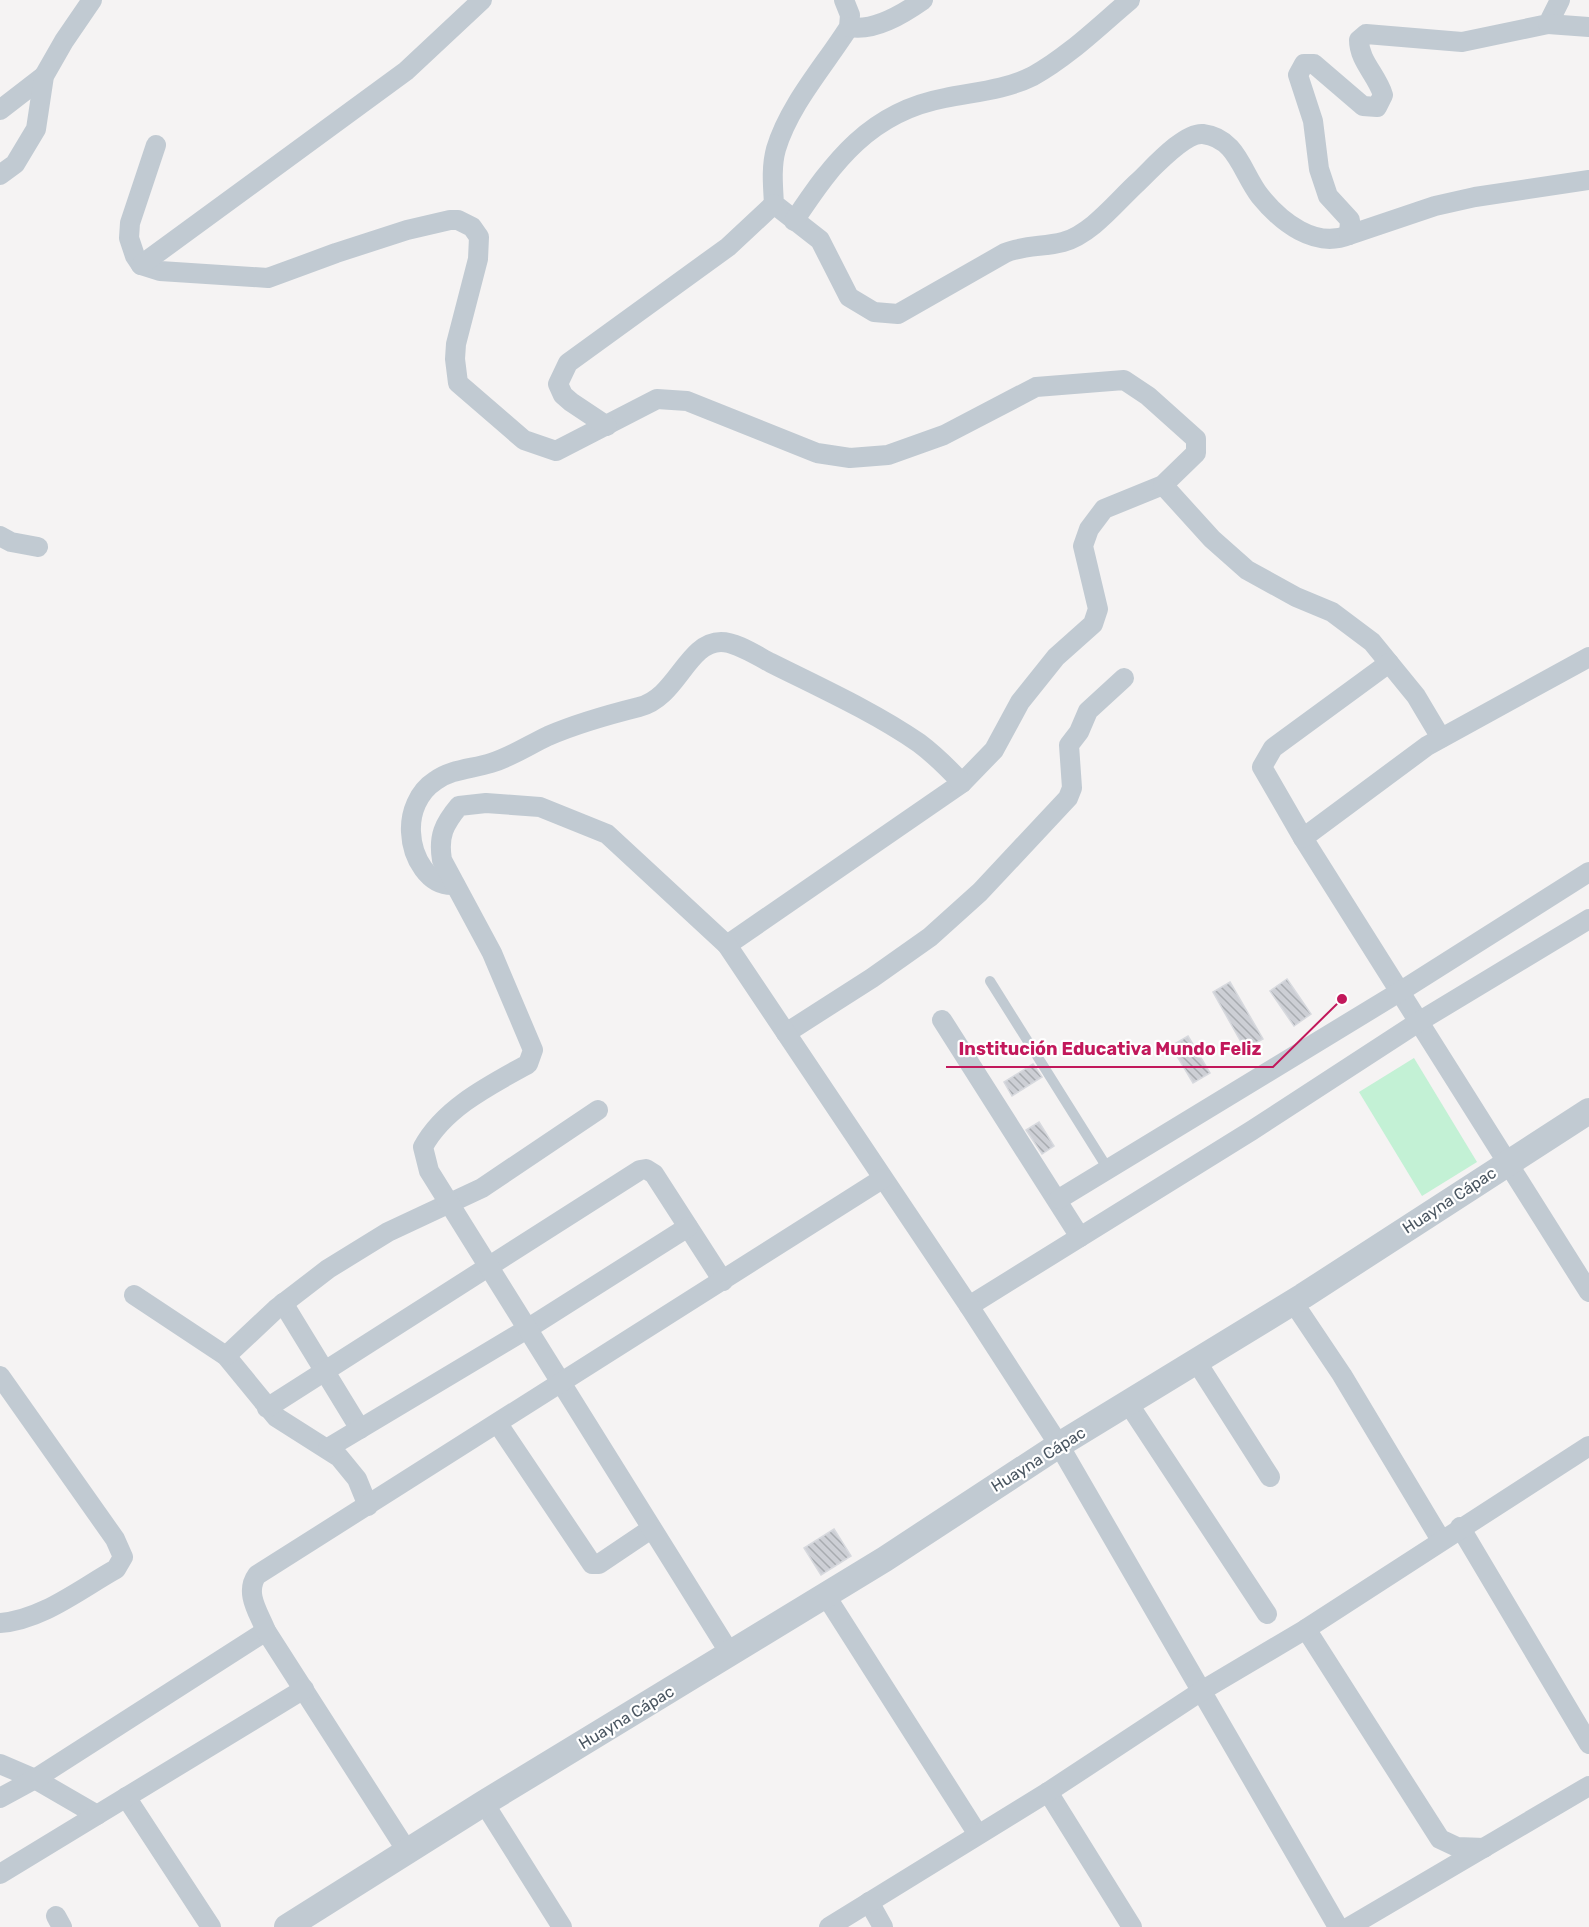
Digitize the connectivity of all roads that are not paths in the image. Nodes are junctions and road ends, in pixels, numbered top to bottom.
1 (92, 0) edge
2 (482, 0) edge
3 (844, 0) edge
4 (923, 0) edge
5 (1130, 0) edge
6 (1560, 0) edge
7 (1548, 24) junction
8 (849, 27) junction
9 (1589, 27) edge
10 (44, 76) junction
11 (0, 110) edge
12 (156, 145) dead end
13 (0, 175) edge
14 (1589, 180) edge
15 (774, 204) junction
16 (795, 221) junction
17 (1348, 235) junction
18 (141, 265) junction
19 (607, 426) junction
20 (1163, 485) junction
21 (0, 536) edge
22 (38, 547) dead end
23 (1589, 657) edge
24 (1389, 663) junction
25 (1124, 678) dead end
26 (1441, 738) junction
27 (962, 783) junction
28 (1303, 838) junction
29 (1589, 872) edge
30 (455, 885) junction
31 (1589, 919) edge
32 (727, 945) junction
33 (990, 981) dead end
34 (1401, 992) junction
35 (942, 1020) dead end
36 (1420, 1021) junction
37 (786, 1033) junction
38 (598, 1110) dead end
39 (1589, 1111) edge
40 (1508, 1162) junction
41 (1108, 1169) junction
42 (882, 1179) junction
43 (1059, 1199) junction
44 (450, 1205) junction
45 (688, 1227) junction
46 (1080, 1237) junction
47 (489, 1268) junction
48 (723, 1281) junction
49 (1589, 1292) edge
50 (134, 1295) dead end
51 (1293, 1302) junction
52 (283, 1303) junction
53 (969, 1306) junction
54 (527, 1329) junction
55 (226, 1356) junction
56 (1196, 1361) junction
57 (325, 1372) junction
58 (0, 1376) edge
59 (561, 1384) junction
60 (1128, 1403) junction
61 (267, 1408) junction
62 (498, 1424) junction
63 (360, 1429) junction
64 (1059, 1445) junction
65 (1589, 1446) edge
66 (328, 1448) junction
67 (1270, 1477) dead end
68 (368, 1506) junction
69 (1460, 1527) junction
70 (651, 1529) junction
71 (1441, 1540) junction
72 (825, 1596) junction
73 (1267, 1614) dead end
74 (0, 1623) edge
75 (1306, 1629) junction
76 (266, 1631) junction
77 (731, 1655) junction
78 (304, 1689) junction
79 (1203, 1690) junction
80 (1589, 1744) edge
81 (0, 1764) edge
82 (35, 1779) junction
83 (1589, 1786) edge
84 (1048, 1792) junction
85 (126, 1797) junction
86 (0, 1798) edge
87 (484, 1803) junction
88 (97, 1815) junction
89 (977, 1833) junction
90 (1484, 1848) junction
91 (407, 1851) junction
92 (0, 1874) edge
93 (869, 1902) junction
94 (211, 1927) edge
95 (287, 1927) edge
96 (562, 1927) edge
97 (829, 1927) edge
98 (884, 1927) edge
99 (1132, 1927) edge
100 (1338, 1927) edge
101 (1349, 1927) edge

1 - 10 street
2 - 18 street
3 - 8 street
4 - 8 street
5 - 16 street
6 - 7 street
7 - 9 street
7 - 17 street
8 - 15 street
10 - 11 street
10 - 13 street
12 - 18 street
14 - 17 street
15 - 16 street
15 - 19 street
16 - 17 street
18 - 19 street
19 - 20 street
20 - 24 street
20 - 27 street
21 - 22 street
23 - 26 street
24 - 26 street
24 - 28 street
25 - 37 street
26 - 28 street
27 - 30 street
27 - 32 street
28 - 34 street
29 - 34 street
30 - 32 street
30 - 44 street
31 - 36 street
32 - 37 street
33 - 41 lane
34 - 36 street
34 - 41 street
35 - 43 street
36 - 40 street
36 - 46 street
37 - 42 street
38 - 44 street
39 - 40 street, Huayna Cápac
40 - 49 street
40 - 51 street, Huayna Cápac
41 - 43 street
42 - 48 street
42 - 53 street
43 - 46 street
44 - 47 street
44 - 52 street
45 - 47 street
45 - 48 street
45 - 54 street
46 - 53 street
47 - 54 street
47 - 57 street
48 - 59 street
50 - 55 street
51 - 56 street, Huayna Cápac
51 - 71 street
52 - 55 street
52 - 57 street
53 - 64 street
54 - 59 street
54 - 63 street
55 - 61 street
56 - 60 street, Huayna Cápac
56 - 67 street
57 - 61 street
57 - 63 street
58 - 74 street
59 - 62 street
59 - 70 street
60 - 64 street, Huayna Cápac
60 - 73 street
61 - 66 street
62 - 68 street
62 - 70 street
63 - 66 street
64 - 72 street, Huayna Cápac
64 - 79 street
65 - 69 street
66 - 68 street
68 - 76 street
69 - 71 street
69 - 80 street
70 - 77 street
71 - 75 street
72 - 77 street, Huayna Cápac
72 - 89 street
75 - 79 street
75 - 90 street
76 - 78 street
76 - 82 street
77 - 87 street, Huayna Cápac
78 - 85 street
78 - 91 street
79 - 84 street
79 - 100 street
81 - 82 street
82 - 86 street
82 - 88 street
83 - 90 street
84 - 89 street
84 - 99 street
85 - 88 street
85 - 94 street
87 - 91 street, Huayna Cápac
87 - 96 street
88 - 92 street
89 - 93 street
90 - 101 street
91 - 95 street, Huayna Cápac
93 - 97 street
93 - 98 street

